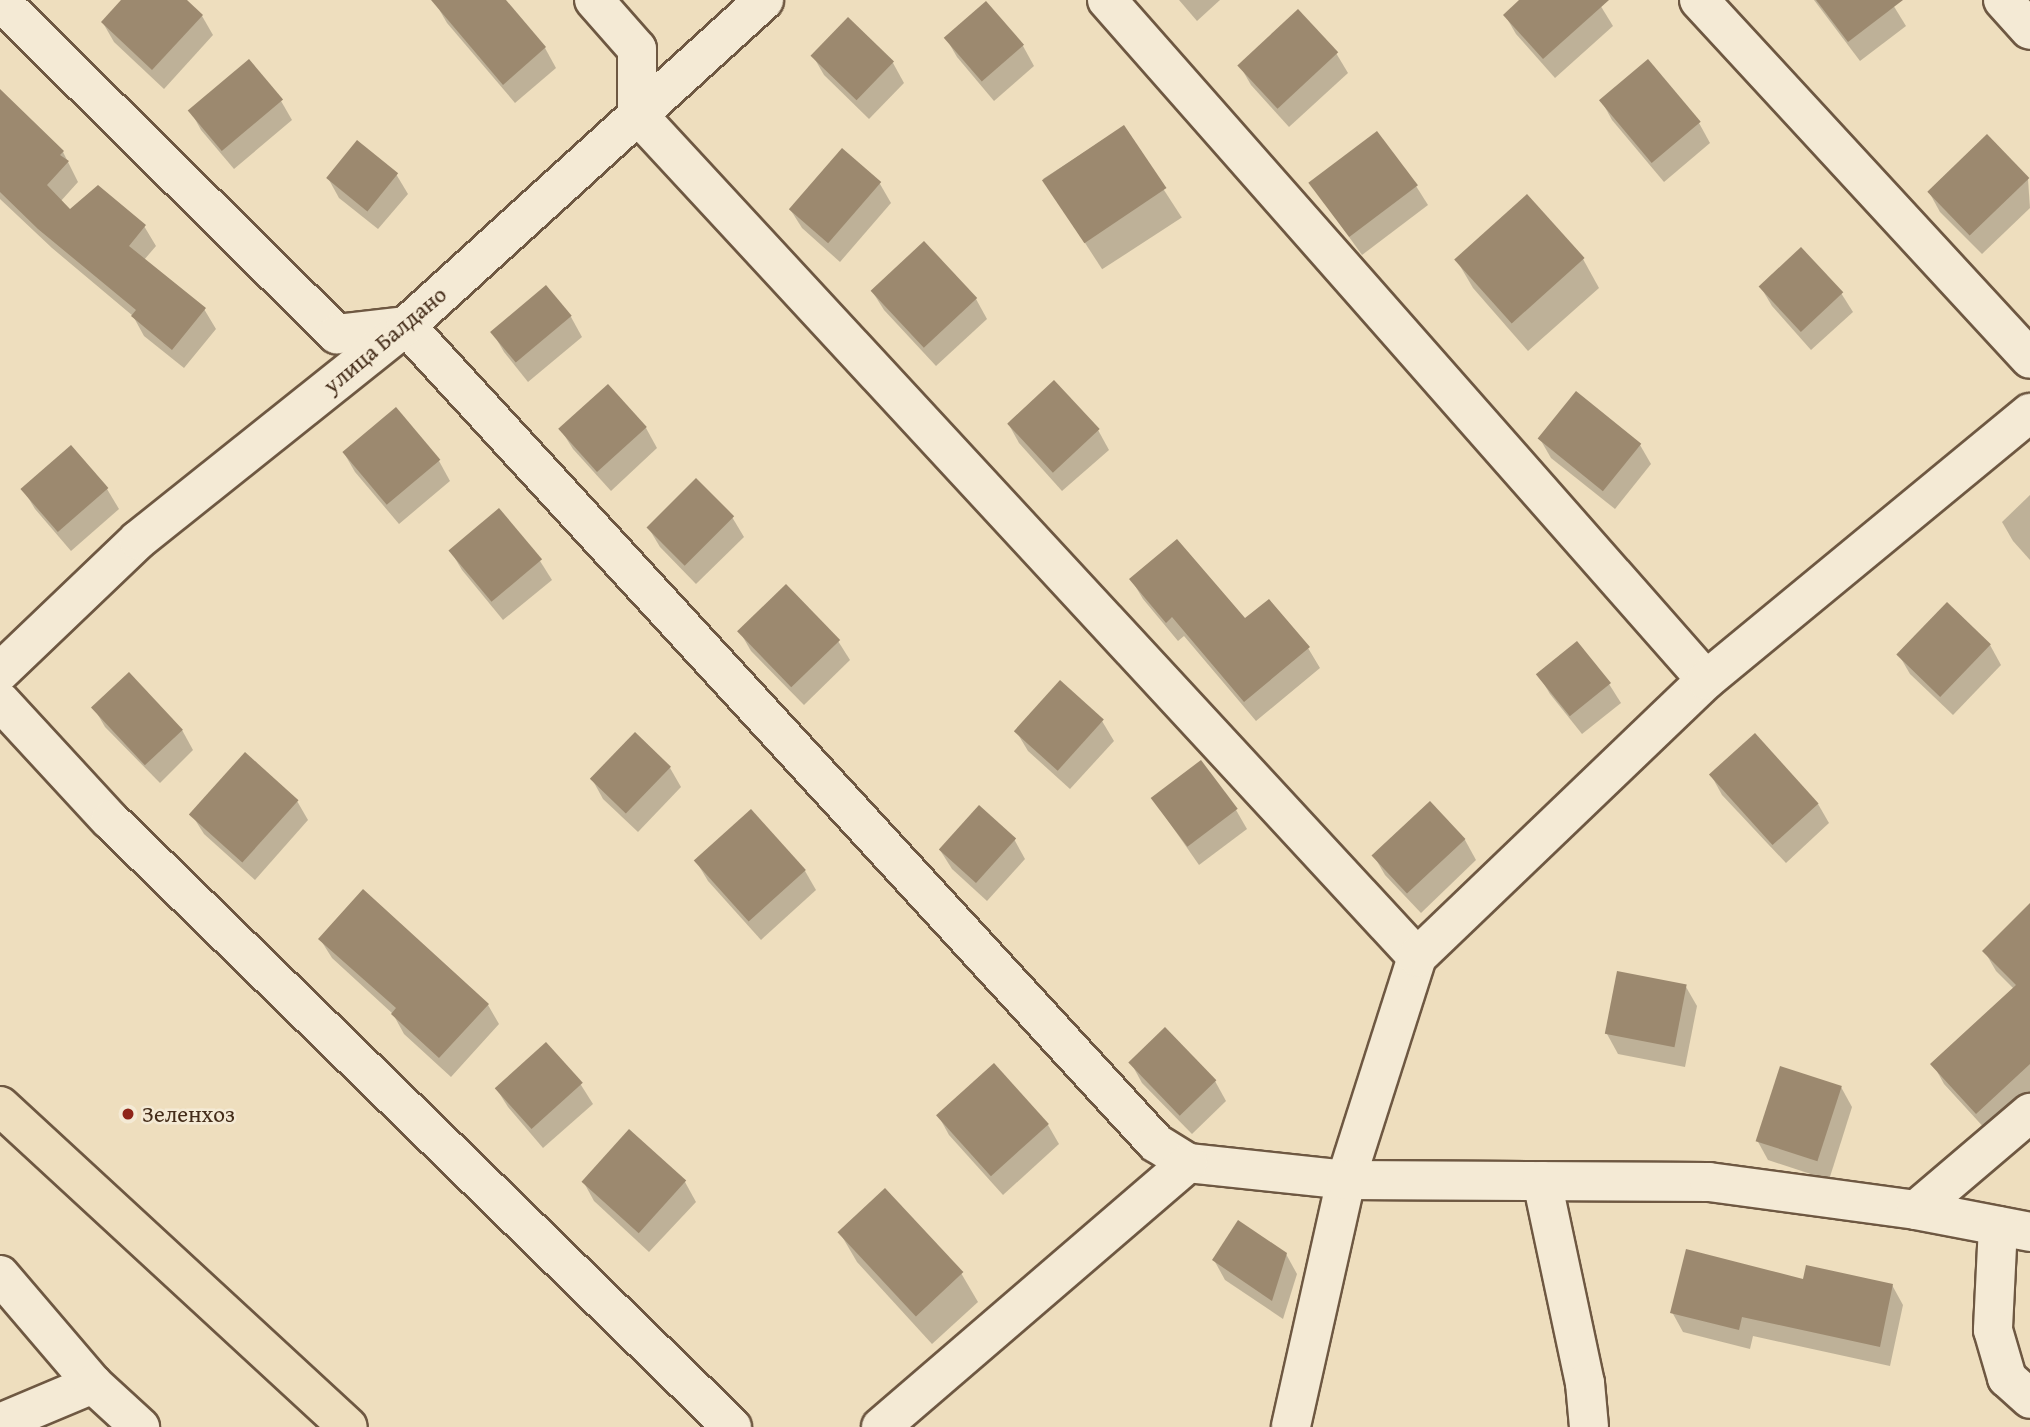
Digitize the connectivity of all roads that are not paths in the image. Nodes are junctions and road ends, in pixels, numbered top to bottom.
1 (594, 0) edge
2 (764, 0) edge
3 (1107, 0) edge
4 (1699, 0) edge
5 (2003, 0) edge
6 (0, 1) edge
7 (2030, 30) edge
8 (637, 114) junction
9 (406, 326) junction
10 (2030, 359) edge
11 (2030, 413) edge
12 (0, 672) edge
13 (1706, 680) junction
14 (0, 701) edge
15 (1416, 957) junction
16 (0, 1106) edge
17 (2030, 1113) edge
18 (1188, 1163) junction
19 (1346, 1180) junction
20 (1542, 1181) junction
21 (1916, 1210) junction
22 (2014, 1229) edge
23 (0, 1275) edge
24 (93, 1384) junction
25 (2030, 1399) edge
26 (0, 1423) edge
27 (140, 1427) edge
28 (348, 1427) edge
29 (732, 1427) edge
30 (881, 1427) edge
31 (1291, 1427) edge
32 (1589, 1427) edge

1 - 8 street
2 - 8 street, улица Балдано
3 - 13 street
4 - 10 street
5 - 7 street
6 - 9 street
8 - 9 street, улица Балдано
8 - 15 street
9 - 12 street, улица Балдано
9 - 18 street
11 - 13 street
13 - 15 street
14 - 29 street
15 - 19 street
16 - 28 main road
17 - 21 street
18 - 19 street
18 - 30 street
19 - 20 street
19 - 31 street
20 - 21 street
20 - 32 street
21 - 22 street
22 - 25 street
23 - 24 street
24 - 26 street
24 - 27 street

